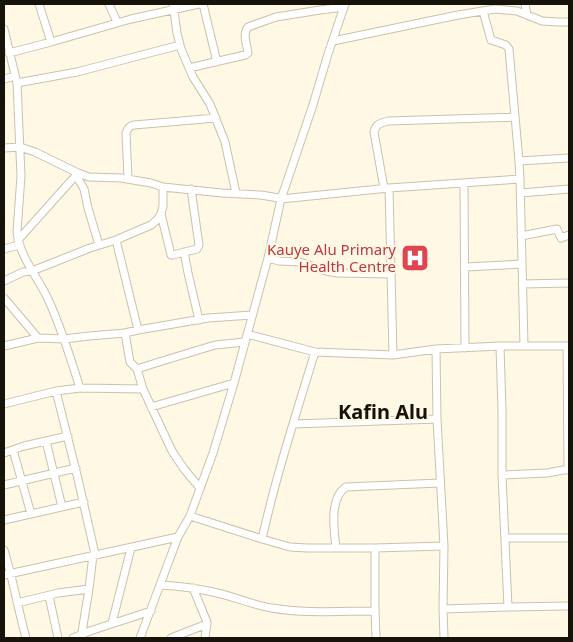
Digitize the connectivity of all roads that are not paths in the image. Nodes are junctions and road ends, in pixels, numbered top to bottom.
1 (39, 4) edge
2 (109, 4) edge
3 (199, 4) edge
4 (203, 4) edge
5 (525, 4) edge
6 (173, 6) edge
7 (345, 6) edge
8 (482, 11) junction
9 (526, 15) junction
10 (117, 22) junction
11 (569, 22) edge
12 (4, 29) edge
13 (332, 41) junction
14 (51, 42) junction
15 (180, 45) junction
16 (9, 53) junction
17 (217, 62) junction
18 (189, 68) junction
19 (4, 79) edge
20 (16, 79) junction
21 (515, 117) junction
22 (216, 118) junction
23 (20, 147) junction
24 (4, 148) edge
25 (569, 158) edge
26 (519, 161) junction
27 (77, 174) junction
28 (128, 179) junction
29 (520, 179) junction
30 (464, 183) junction
31 (163, 187) junction
32 (387, 188) junction
33 (191, 189) junction
34 (569, 189) edge
35 (521, 192) junction
36 (236, 193) junction
37 (281, 199) junction
38 (161, 214) junction
39 (569, 235) edge
40 (521, 236) junction
41 (116, 240) junction
42 (18, 242) junction
43 (99, 246) junction
44 (4, 249) edge
45 (184, 252) junction
46 (268, 258) junction
47 (522, 264) junction
48 (465, 267) junction
49 (32, 271) junction
50 (391, 274) junction
51 (4, 281) edge
52 (569, 283) edge
53 (522, 284) junction
54 (4, 298) edge
55 (252, 315) junction
56 (199, 320) junction
57 (138, 330) junction
58 (125, 333) junction
59 (247, 334) junction
60 (38, 338) junction
61 (64, 339) junction
62 (245, 342) junction
63 (4, 346) edge
64 (500, 346) junction
65 (524, 346) junction
66 (568, 346) edge
67 (465, 348) junction
68 (436, 349) junction
69 (316, 352) junction
70 (393, 355) junction
71 (137, 369) junction
72 (234, 383) junction
73 (80, 388) junction
74 (143, 389) junction
75 (56, 391) junction
76 (4, 404) edge
77 (152, 407) junction
78 (568, 410) edge
79 (437, 419) junction
80 (293, 424) junction
81 (68, 436) junction
82 (46, 441) junction
83 (13, 450) junction
84 (4, 453) edge
85 (76, 468) junction
86 (568, 470) edge
87 (54, 473) junction
88 (502, 475) junction
89 (22, 480) junction
90 (440, 483) junction
91 (4, 485) edge
92 (200, 488) junction
93 (84, 502) junction
94 (62, 507) junction
95 (31, 514) junction
96 (190, 516) junction
97 (4, 520) edge
98 (178, 537) junction
99 (505, 538) junction
100 (569, 538) edge
101 (262, 539) junction
102 (444, 546) junction
103 (131, 548) junction
104 (336, 548) junction
105 (375, 548) junction
106 (4, 550) edge
107 (94, 554) junction
108 (7, 574) edge
109 (160, 586) junction
110 (193, 588) junction
111 (13, 589) junction
112 (89, 589) junction
113 (4, 591) edge
114 (49, 596) junction
115 (17, 604) junction
116 (569, 606) edge
117 (508, 607) junction
118 (442, 610) junction
119 (150, 611) junction
120 (375, 611) junction
121 (112, 623) junction
122 (207, 624) junction
123 (81, 637) edge
124 (26, 638) edge
125 (58, 638) edge
126 (73, 638) edge
127 (140, 638) edge
128 (171, 638) edge
129 (205, 638) edge
130 (376, 638) edge
131 (444, 638) edge

1 - 14 street
2 - 10 street
3 - 6 street
4 - 17 street
5 - 9 street
6 - 10 street
6 - 15 street
7 - 13 street
7 - 17 street
8 - 9 street
8 - 13 street
8 - 21 street
9 - 11 street
10 - 14 street
12 - 16 street
13 - 37 street
14 - 16 street
15 - 18 street
15 - 20 street
16 - 20 street
17 - 18 street
18 - 22 street
19 - 20 street
20 - 23 street
21 - 26 street
21 - 32 street
22 - 28 street
22 - 36 street
23 - 24 street
23 - 27 street
23 - 42 street
25 - 26 street
26 - 29 street
27 - 28 street
27 - 42 street
27 - 43 street
28 - 31 street
29 - 30 street
29 - 35 street
30 - 32 street
30 - 48 street
31 - 33 street
31 - 38 street
32 - 37 street
32 - 50 street
33 - 36 street
33 - 45 street
34 - 35 street
35 - 40 street
36 - 37 street
37 - 46 street
38 - 41 street
38 - 45 street
39 - 40 street
40 - 47 street
41 - 43 street
41 - 57 street
42 - 44 street
42 - 49 street
43 - 49 street
45 - 56 street
46 - 50 street
46 - 55 street
47 - 48 street
47 - 53 street
48 - 67 street
49 - 51 street
49 - 61 street
50 - 70 street
52 - 53 street
53 - 65 street
54 - 60 street
55 - 56 street
55 - 59 street
56 - 57 street
57 - 58 street
58 - 61 street
58 - 71 street
59 - 62 street
59 - 69 street
60 - 61 street
60 - 63 street
61 - 73 street
62 - 71 street
62 - 72 street
64 - 65 street
64 - 67 street
64 - 88 street
65 - 66 street
66 - 78 street
67 - 68 street
68 - 70 street
68 - 79 street
69 - 70 street
69 - 80 street
71 - 74 street
72 - 77 street
72 - 92 street
73 - 74 street
73 - 75 street
74 - 77 street
75 - 76 street
75 - 81 street
77 - 92 street
78 - 86 street
79 - 80 street
79 - 90 street
80 - 101 street
81 - 82 street
81 - 85 street
82 - 83 street
82 - 87 street
83 - 84 street
83 - 89 street
85 - 87 street
85 - 93 street
86 - 88 street
87 - 89 street
87 - 94 street
88 - 99 street
89 - 91 street
89 - 95 street
90 - 102 street
90 - 104 street
92 - 96 street
93 - 94 street
93 - 107 street
94 - 95 street
95 - 97 street
96 - 98 street
96 - 101 street
98 - 103 street
98 - 109 street
99 - 100 street
99 - 117 street
101 - 104 street
102 - 105 street
102 - 118 street
103 - 107 street
103 - 121 street
104 - 105 street
105 - 120 street
106 - 108 street
107 - 108 street
107 - 112 street
108 - 111 street
109 - 110 street
109 - 119 street
110 - 120 street
110 - 122 street
111 - 113 street
111 - 115 street
112 - 114 street
112 - 123 street
114 - 115 street
114 - 125 street
115 - 124 street
116 - 117 street
117 - 118 street
118 - 131 street
119 - 121 street
119 - 127 street
120 - 130 street
121 - 123 street
122 - 128 street
122 - 129 street
123 - 126 street

